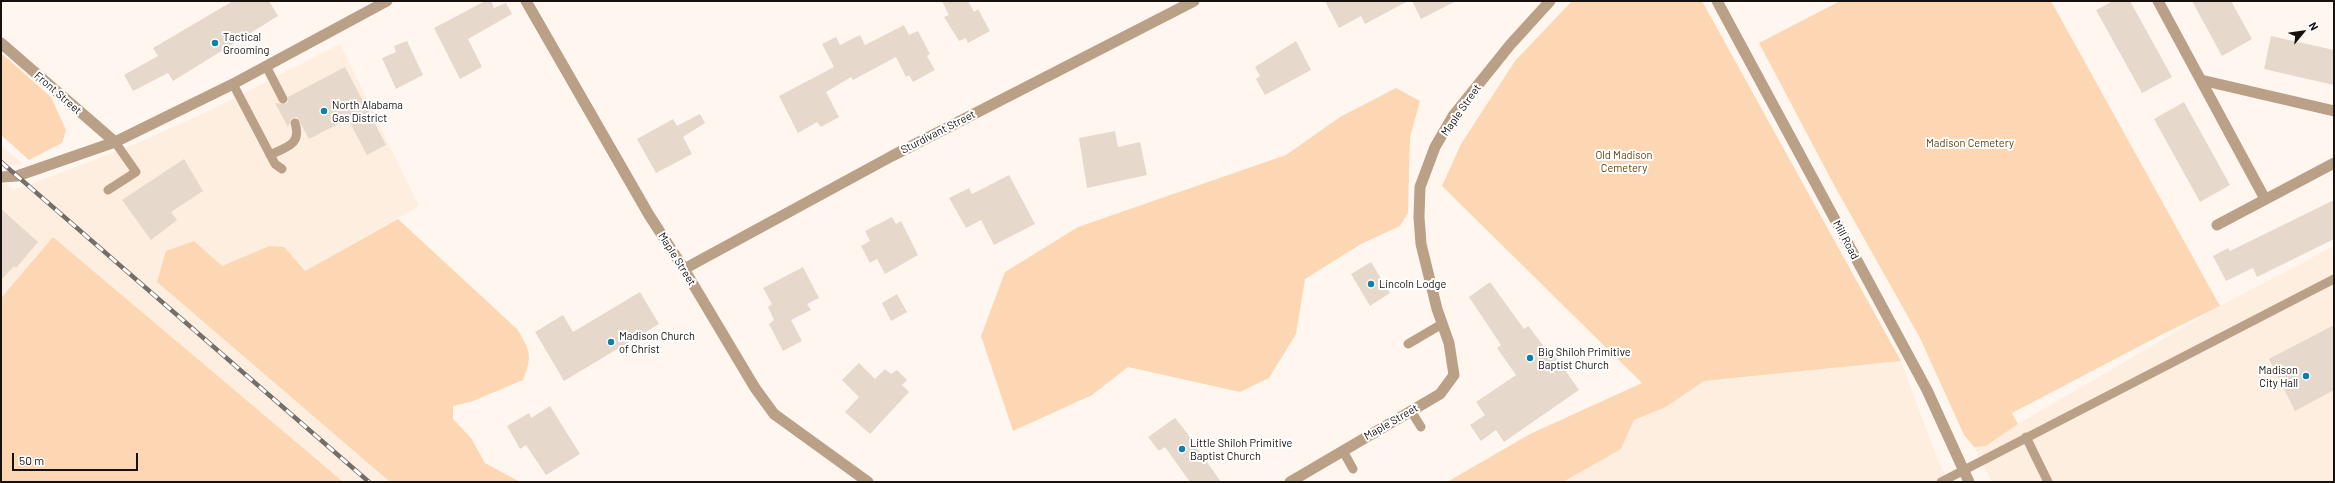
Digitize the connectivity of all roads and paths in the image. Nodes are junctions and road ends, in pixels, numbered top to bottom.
1 (387, 1) edge
2 (526, 1) edge
3 (1194, 1) edge
4 (1550, 1) edge
5 (1717, 1) edge
6 (2158, 1) edge
7 (1, 43) edge
8 (266, 66) junction
9 (2201, 80) junction
10 (232, 84) junction
11 (283, 99) dead end
12 (2334, 111) edge
13 (295, 123) dead end
14 (115, 142) junction
15 (270, 155) junction
16 (2334, 163) edge
17 (282, 169) dead end
18 (1, 178) edge
19 (108, 190) dead end
20 (2266, 199) junction
21 (2217, 224) dead end
22 (684, 269) junction
23 (2334, 279) edge
24 (1442, 324) junction
25 (1408, 344) dead end
26 (1411, 410) junction
27 (1421, 427) dead end
28 (2026, 437) junction
29 (1343, 451) junction
30 (1353, 469) dead end
31 (1963, 470) junction
32 (868, 482) edge
33 (1290, 482) edge
34 (1940, 482) edge
35 (1968, 482) edge
36 (2048, 482) edge

1 - 8 street
2 - 22 street, Maple Street
3 - 22 street, Sturdivant Street
4 - 24 street, Maple Street
5 - 31 street, Mill Road
6 - 9 street
7 - 14 street, Front Street
8 - 10 street
8 - 11 lane
9 - 12 street
9 - 20 street
10 - 14 street
10 - 15 lane
13 - 15 lane
14 - 18 street
14 - 19 lane
15 - 17 lane
16 - 20 street
20 - 21 street
22 - 32 street, Maple Street
23 - 28 lane
24 - 25 lane
24 - 26 street, Maple Street
26 - 27 lane
26 - 29 street, Maple Street
28 - 31 lane
28 - 36 lane
29 - 30 lane
29 - 33 street, Maple Street
31 - 34 lane
31 - 35 street, Mill Road

